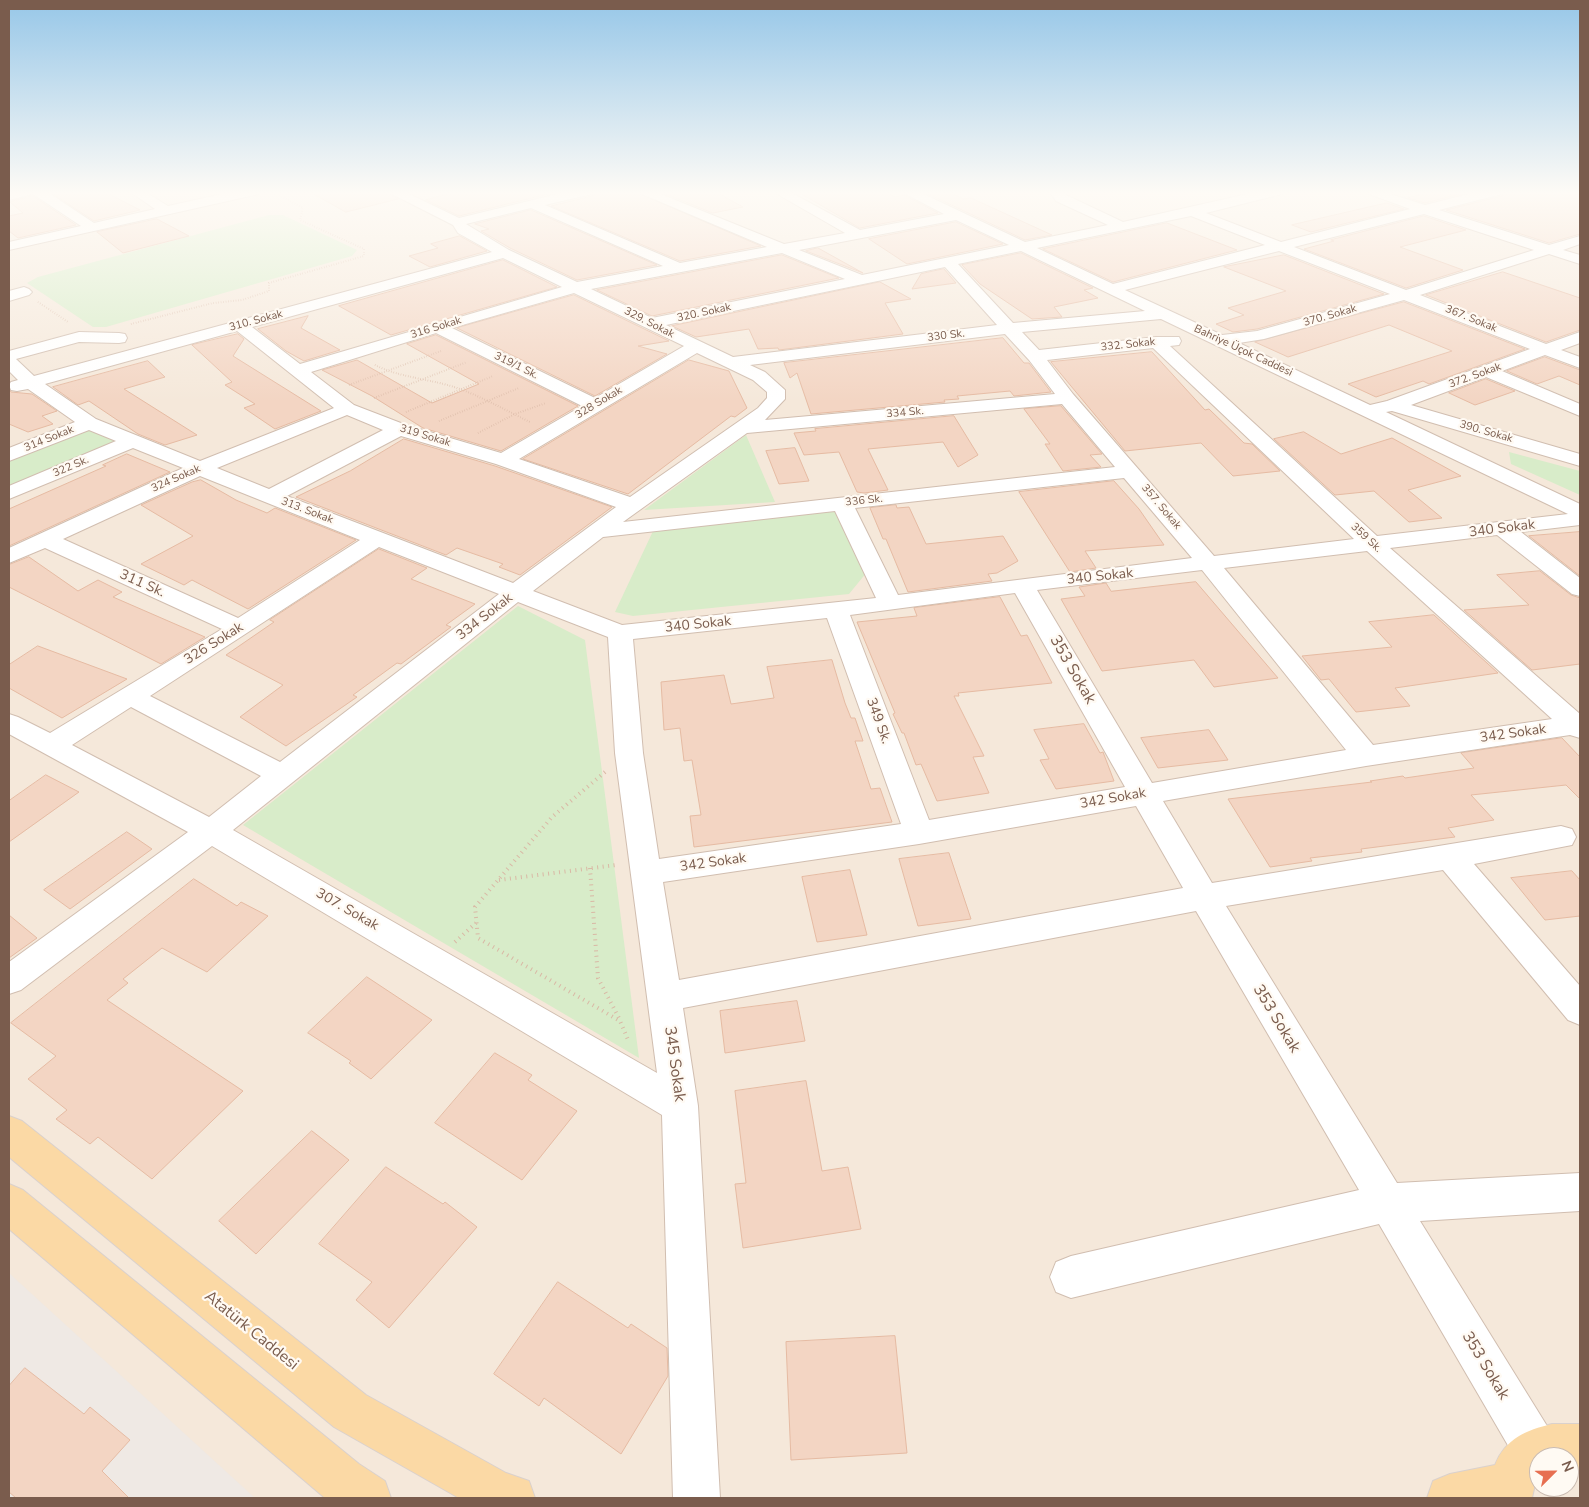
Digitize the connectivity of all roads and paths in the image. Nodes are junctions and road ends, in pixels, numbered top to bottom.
1 (345, 261) edge
2 (473, 261) edge
3 (522, 261) edge
4 (664, 261) edge
5 (713, 261) edge
6 (815, 261) edge
7 (956, 261) edge
8 (1051, 261) edge
9 (1223, 261) edge
10 (1320, 261) edge
11 (1512, 261) edge
12 (949, 263) junction
13 (679, 268) junction
14 (861, 280) junction
15 (577, 287) junction
16 (1110, 289) junction
17 (24, 292) joint
18 (1408, 294) junction
19 (9, 296) edge
20 (1161, 314) junction
21 (651, 323) junction
22 (72, 324) dead end
23 (240, 325) junction
24 (437, 327) junction
25 (1011, 328) junction
26 (123, 332) joint
27 (1580, 337) edge
28 (1222, 340) junction
29 (468, 342) junction
30 (1156, 342) junction
31 (696, 346) junction
32 (1547, 349) junction
33 (352, 354) junction
34 (491, 354) junction
35 (9, 356) edge
36 (1035, 356) junction
37 (9, 362) edge
38 (732, 362) junction
39 (1580, 363) edge
40 (517, 366) junction
41 (296, 371) junction
42 (386, 371) junction
43 (1487, 371) junction
44 (424, 378) junction
45 (543, 379) junction
46 (30, 382) junction
47 (9, 388) edge
48 (460, 390) junction
49 (327, 394) junction
50 (572, 394) junction
51 (1067, 398) junction
52 (485, 401) junction
53 (595, 405) junction
54 (1393, 405) junction
55 (347, 409) junction
56 (1368, 410) junction
57 (1580, 411) edge
58 (765, 412) joint
59 (515, 414) junction
60 (88, 423) junction
61 (398, 428) junction
62 (742, 428) junction
63 (540, 438) junction
64 (133, 441) junction
65 (454, 445) junction
66 (9, 455) edge
67 (503, 460) junction
68 (1580, 460) edge
69 (200, 468) junction
70 (1130, 471) junction
71 (9, 493) edge
72 (270, 497) junction
73 (842, 504) junction
74 (632, 505) junction
75 (1580, 512) edge
76 (1580, 520) edge
77 (1503, 529) junction
78 (598, 531) junction
79 (44, 539) junction
80 (376, 539) junction
81 (1372, 544) junction
82 (9, 556) edge
83 (1210, 564) junction
84 (1022, 585) junction
85 (1580, 589) edge
86 (516, 592) junction
87 (890, 602) junction
88 (836, 610) junction
89 (240, 628) junction
90 (620, 633) junction
91 (130, 696) junction
92 (9, 724) edge
93 (1579, 726) edge
94 (50, 746) junction
95 (629, 753) junction
96 (1366, 756) junction
97 (282, 776) junction
98 (1143, 793) junction
99 (211, 831) junction
100 (919, 833) junction
101 (1561, 836) dead end
102 (1450, 856) junction
103 (645, 867) junction
104 (590, 868) junction
105 (498, 880) junction
106 (1204, 897) junction
107 (9, 980) edge
108 (664, 997) junction
109 (1580, 1010) edge
110 (620, 1021) junction
111 (647, 1087) junction
112 (680, 1106) junction
113 (11, 1141) edge
114 (1580, 1192) edge
115 (1386, 1203) junction
116 (9, 1204) edge
117 (1071, 1277) dead end
118 (1580, 1447) edge
119 (1518, 1478) edge
120 (368, 1498) edge
121 (512, 1498) edge
122 (697, 1498) edge
123 (1450, 1498) edge

1 - 26 path
2 - 23 street, 310. Sokak
3 - 15 street, 329. Sokak
4 - 13 street
5 - 13 street, 316 Sokak
6 - 14 street
7 - 12 street, 320. Sokak
8 - 16 street, Bahriye Üçok Caddesi
9 - 16 street
10 - 18 street, 367. Sokak
11 - 18 street, 370. Sokak
12 - 14 street, 320. Sokak
12 - 25 street, 357. Sokak
13 - 15 street, 316 Sokak
14 - 21 street, 320. Sokak
15 - 21 street, 329. Sokak
15 - 24 street, 316 Sokak
16 - 20 street, Bahriye Üçok Caddesi
17 - 19 street
17 - 22 path
18 - 28 street, 370. Sokak
18 - 32 street, 367. Sokak
20 - 25 street, 330 Sk.
20 - 28 street, Bahriye Üçok Caddesi
21 - 31 street, 329. Sokak
23 - 41 street, 319 Sokak
23 - 46 street, 310. Sokak
24 - 29 street, 319/1 Sk.
24 - 33 street, 316 Sokak
25 - 36 street, 357. Sokak
25 - 38 street, 330 Sk.
26 - 35 street
27 - 32 street, 372. Sokak
28 - 30 street, 332. Sokak
28 - 56 street, Bahriye Üçok Caddesi
29 - 34 street, 319/1 Sk.
29 - 42 path
30 - 36 street, 332. Sokak
30 - 81 street, 359 Sk.
31 - 38 street, 329. Sokak
31 - 53 street, 328 Sokak
32 - 39 street, 367. Sokak
32 - 43 street, 372. Sokak
33 - 41 street, 316 Sokak
33 - 42 path
34 - 40 street, 319/1 Sk.
34 - 44 path
36 - 51 street, 357. Sokak
37 - 46 street, 313. Sokak
38 - 58 street, 329. Sokak
40 - 45 street, 319/1 Sk.
40 - 48 path
41 - 49 street, 319 Sokak
42 - 44 path
42 - 49 path
43 - 54 street, 372. Sokak
43 - 57 street
44 - 48 path
44 - 55 path
45 - 50 street, 319/1 Sk.
45 - 52 path
46 - 47 street, 310. Sokak
46 - 60 street, 313. Sokak
48 - 52 path
48 - 61 path
49 - 55 street, 319 Sokak
50 - 53 street, 319/1 Sk.
50 - 59 path
51 - 62 street, 334 Sk.
51 - 70 street, 357. Sokak
52 - 59 path
52 - 61 path
53 - 63 street, 328 Sokak
54 - 56 street, 372. Sokak
54 - 68 street, 390. Sokak
55 - 61 street, 319 Sokak
55 - 69 street, 324 Sokak
56 - 75 street, Bahriye Üçok Caddesi
58 - 62 street, 334 Sokak
59 - 63 path
59 - 65 path
60 - 64 street, 313. Sokak
60 - 66 street, 314 Sokak
61 - 65 street, 319 Sokak
61 - 72 street
62 - 74 street, 334 Sokak
63 - 67 street, 328 Sokak
64 - 69 street, 313. Sokak
64 - 71 street, 322 Sk.
65 - 67 street, 319 Sokak
67 - 74 street, 319 Sokak
69 - 72 street, 313. Sokak
69 - 79 street, 324 Sokak
70 - 73 street, 336 Sk.
70 - 83 street, 357. Sokak
72 - 80 street, 313. Sokak
73 - 78 street, 336 Sk.
73 - 87 street
74 - 78 street, 334 Sokak
76 - 77 street, 340 Sokak
77 - 81 street, 340 Sokak
77 - 85 street
78 - 86 street, 334 Sokak
79 - 82 street, 324 Sokak
79 - 89 street, 311 Sk.
80 - 86 street, 313. Sokak
80 - 89 street, 326 Sokak
81 - 83 street, 340 Sokak
81 - 93 street, 359 Sk.
83 - 84 street, 340 Sokak
83 - 96 street, 357. Sokak
84 - 87 street, 340 Sokak
84 - 98 street, 353 Sokak
86 - 90 street, 313. Sokak
86 - 97 street, 334 Sokak
87 - 88 street, 340 Sokak
88 - 90 street, 340 Sokak
88 - 100 street, 349 Sk.
89 - 91 street, 326 Sokak
90 - 95 street, 345 Sokak
91 - 94 street, 326 Sokak
91 - 97 street
92 - 94 street, 307. Sokak
93 - 96 street, 342 Sokak
94 - 99 street, 307. Sokak
95 - 103 street, 345 Sokak
95 - 105 path
96 - 98 street, 342 Sokak
97 - 99 street, 334 Sokak
98 - 100 street, 342 Sokak
98 - 106 street, 353 Sokak
99 - 107 street, 334 Sokak
99 - 111 street, 307. Sokak
100 - 103 street, 342 Sokak
101 - 102 street
102 - 106 street
102 - 109 street
103 - 104 path
103 - 108 street, 345 Sokak
104 - 105 path
104 - 110 path
105 - 110 path
106 - 108 street
106 - 115 street, 353 Sokak
108 - 112 street, 345 Sokak
110 - 111 path
111 - 112 street, 307. Sokak
112 - 122 street, 345 Sokak
113 - 121 main road, Atatürk Caddesi
114 - 115 street
115 - 117 street
115 - 119 street, 353 Sokak
116 - 120 main road
118 - 119 main road
119 - 123 main road

